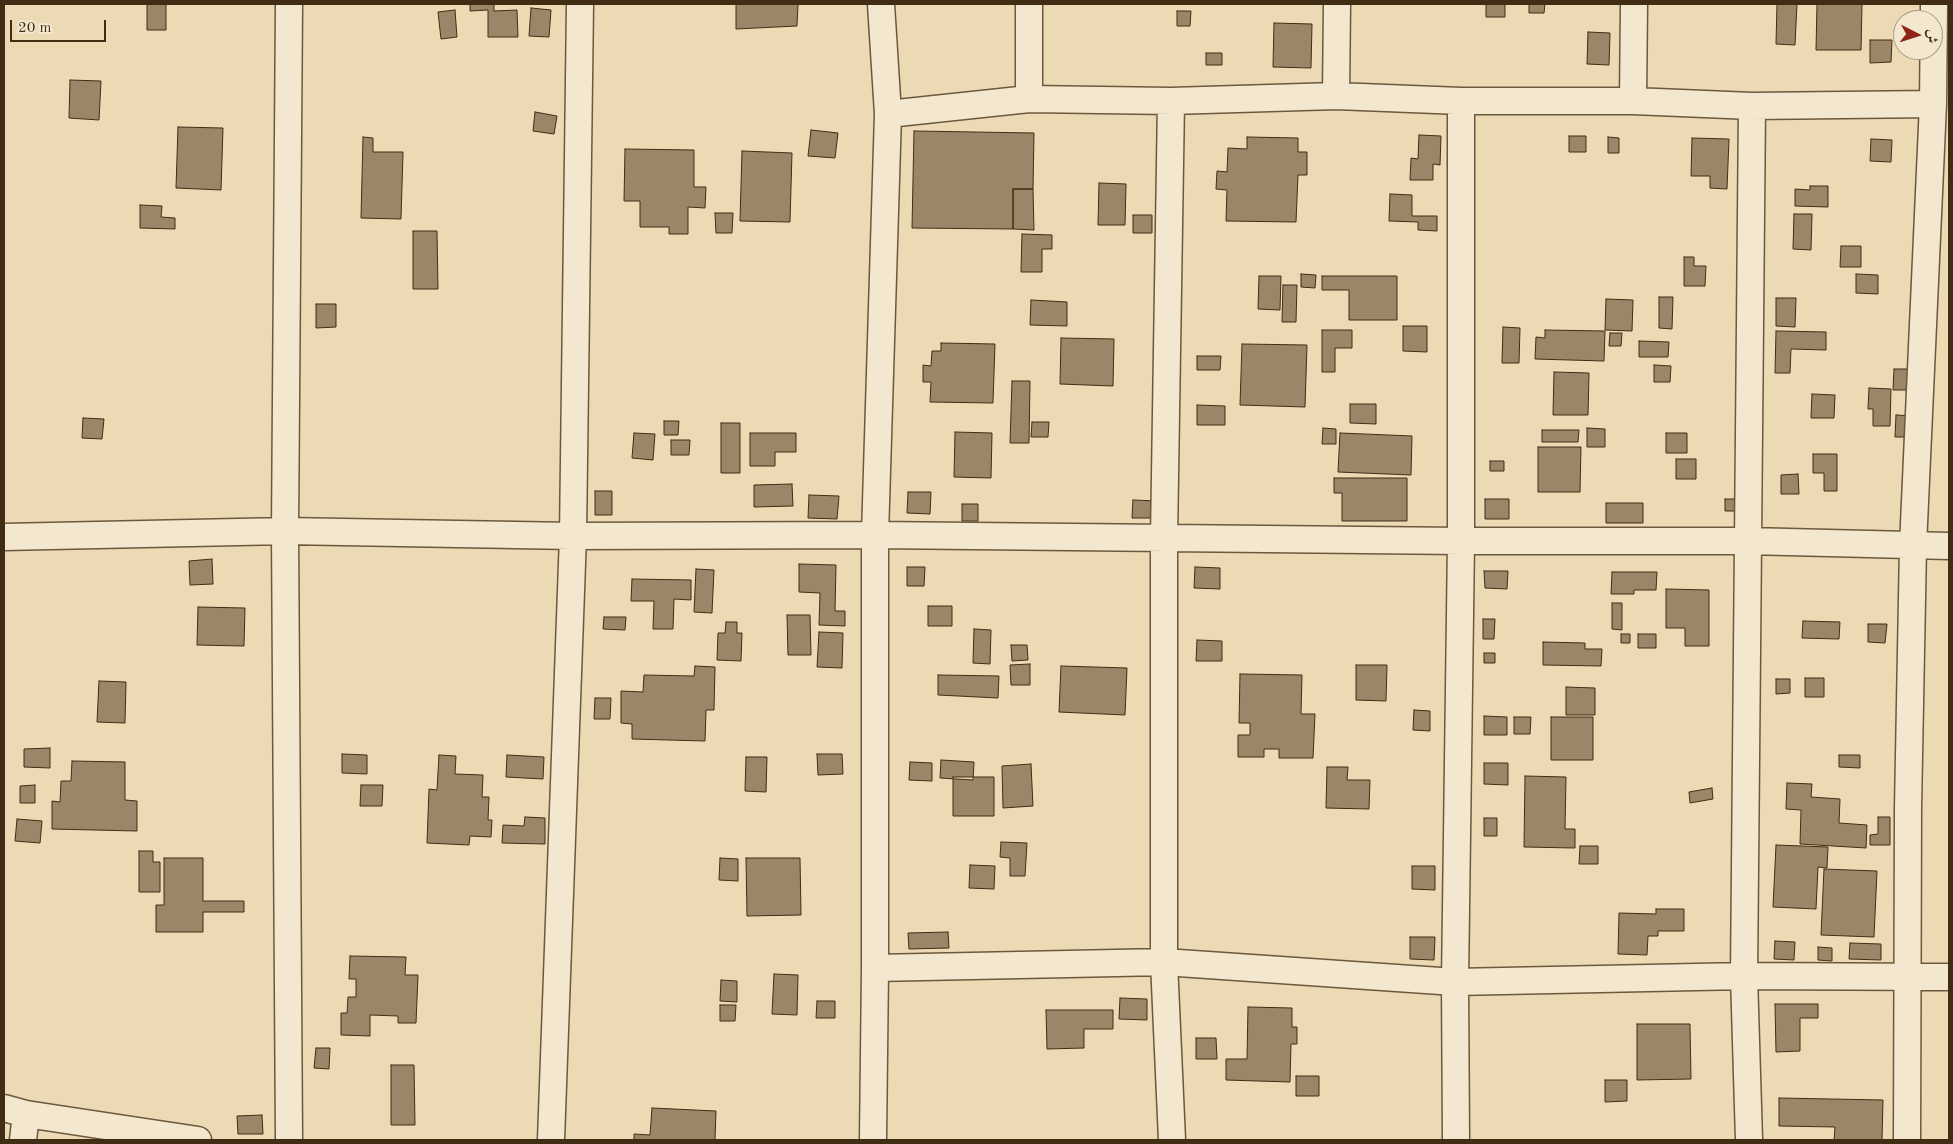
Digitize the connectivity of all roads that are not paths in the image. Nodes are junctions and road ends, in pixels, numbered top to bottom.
1 (289, 4) edge
2 (580, 4) edge
3 (881, 4) edge
4 (1030, 4) edge
5 (1337, 4) edge
6 (1634, 4) edge
7 (1934, 4) edge
8 (1336, 96) junction
9 (1029, 99) junction
10 (1170, 101) junction
11 (1460, 101) junction
12 (1633, 101) junction
13 (1933, 104) junction
14 (1752, 106) junction
15 (888, 114) junction
16 (285, 531) junction
17 (875, 535) junction
18 (573, 536) junction
19 (4, 537) edge
20 (1164, 538) junction
21 (1462, 541) junction
22 (1748, 541) junction
23 (1913, 546) junction
24 (1949, 546) edge
25 (1164, 962) junction
26 (876, 968) junction
27 (1744, 976) junction
28 (1908, 977) junction
29 (1949, 977) edge
30 (1455, 982) junction
31 (15, 1111) edge
32 (23, 1140) edge
33 (198, 1140) edge
34 (289, 1140) edge
35 (551, 1140) edge
36 (874, 1140) edge
37 (1172, 1140) edge
38 (1456, 1140) edge
39 (1749, 1140) edge
40 (1907, 1140) edge

1 - 16 street
2 - 18 street
3 - 15 street
4 - 9 street
5 - 8 street
6 - 12 street
7 - 13 street
8 - 10 street
8 - 11 street
9 - 10 street
9 - 15 street
10 - 20 street
11 - 12 street
11 - 21 street
12 - 14 street
13 - 14 street
13 - 23 street
14 - 22 street
15 - 17 street
16 - 18 street
16 - 19 street
16 - 34 street
17 - 18 street
17 - 20 street
17 - 26 street
18 - 35 street
20 - 21 street
20 - 25 street
21 - 22 street
21 - 30 street
22 - 23 street
22 - 27 street
23 - 24 street
23 - 28 street
25 - 26 street
25 - 30 street
25 - 37 street
26 - 36 street
27 - 28 street
27 - 30 street
27 - 39 street
28 - 29 street
28 - 40 street
30 - 38 street
31 - 32 street
31 - 33 street

